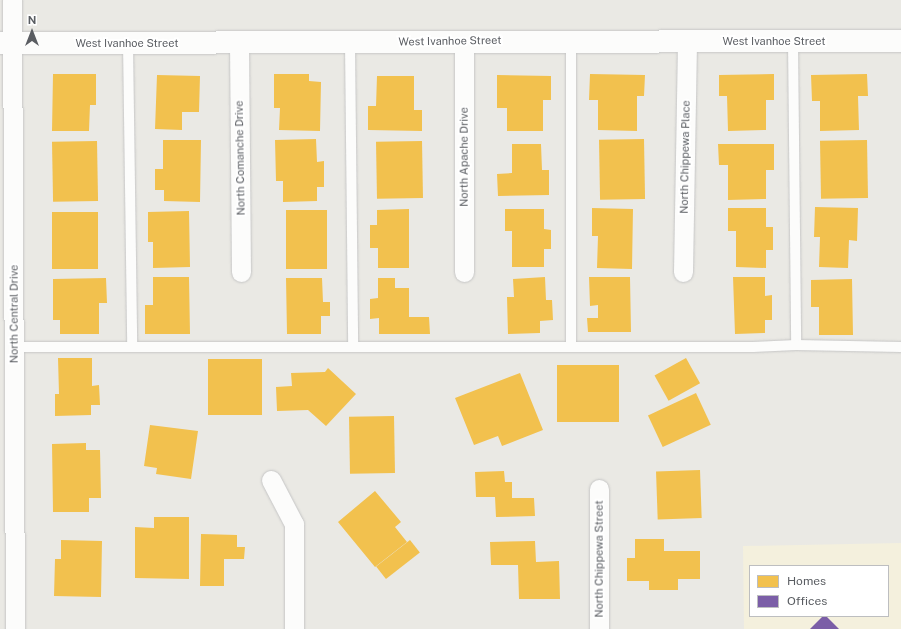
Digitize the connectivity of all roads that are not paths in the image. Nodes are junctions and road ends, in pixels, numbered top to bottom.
1 (12, 0) edge
2 (464, 41) junction
3 (571, 41) junction
4 (687, 41) junction
5 (793, 41) junction
6 (901, 41) edge
7 (6, 43) edge
8 (128, 43) junction
9 (239, 43) junction
10 (350, 43) junction
11 (241, 272) dead end
12 (464, 272) dead end
13 (683, 272) dead end
14 (796, 345) junction
15 (132, 347) junction
16 (353, 347) junction
17 (901, 347) edge
18 (14, 348) junction
19 (571, 348) junction
20 (271, 480) dead end
21 (599, 489) dead end
22 (15, 629) edge
23 (294, 629) edge
24 (599, 629) edge

1 - 7 street, North Central Drive
2 - 3 street, West Ivanhoe Street
2 - 10 street, West Ivanhoe Street
2 - 12 street, North Apache Drive
3 - 4 street, West Ivanhoe Street
3 - 19 lane
4 - 5 street, West Ivanhoe Street
4 - 13 street, North Chippewa Place
5 - 6 street, West Ivanhoe Street
5 - 14 lane
7 - 8 street, West Ivanhoe Street
7 - 18 street, North Central Drive
8 - 9 street, West Ivanhoe Street
8 - 15 lane
9 - 10 street, West Ivanhoe Street
9 - 11 street, North Comanche Drive
10 - 16 lane
14 - 17 lane
14 - 19 lane
15 - 16 lane
15 - 18 lane
16 - 19 lane
18 - 22 street, North Central Drive
20 - 23 street
21 - 24 street, North Chippewa Street

